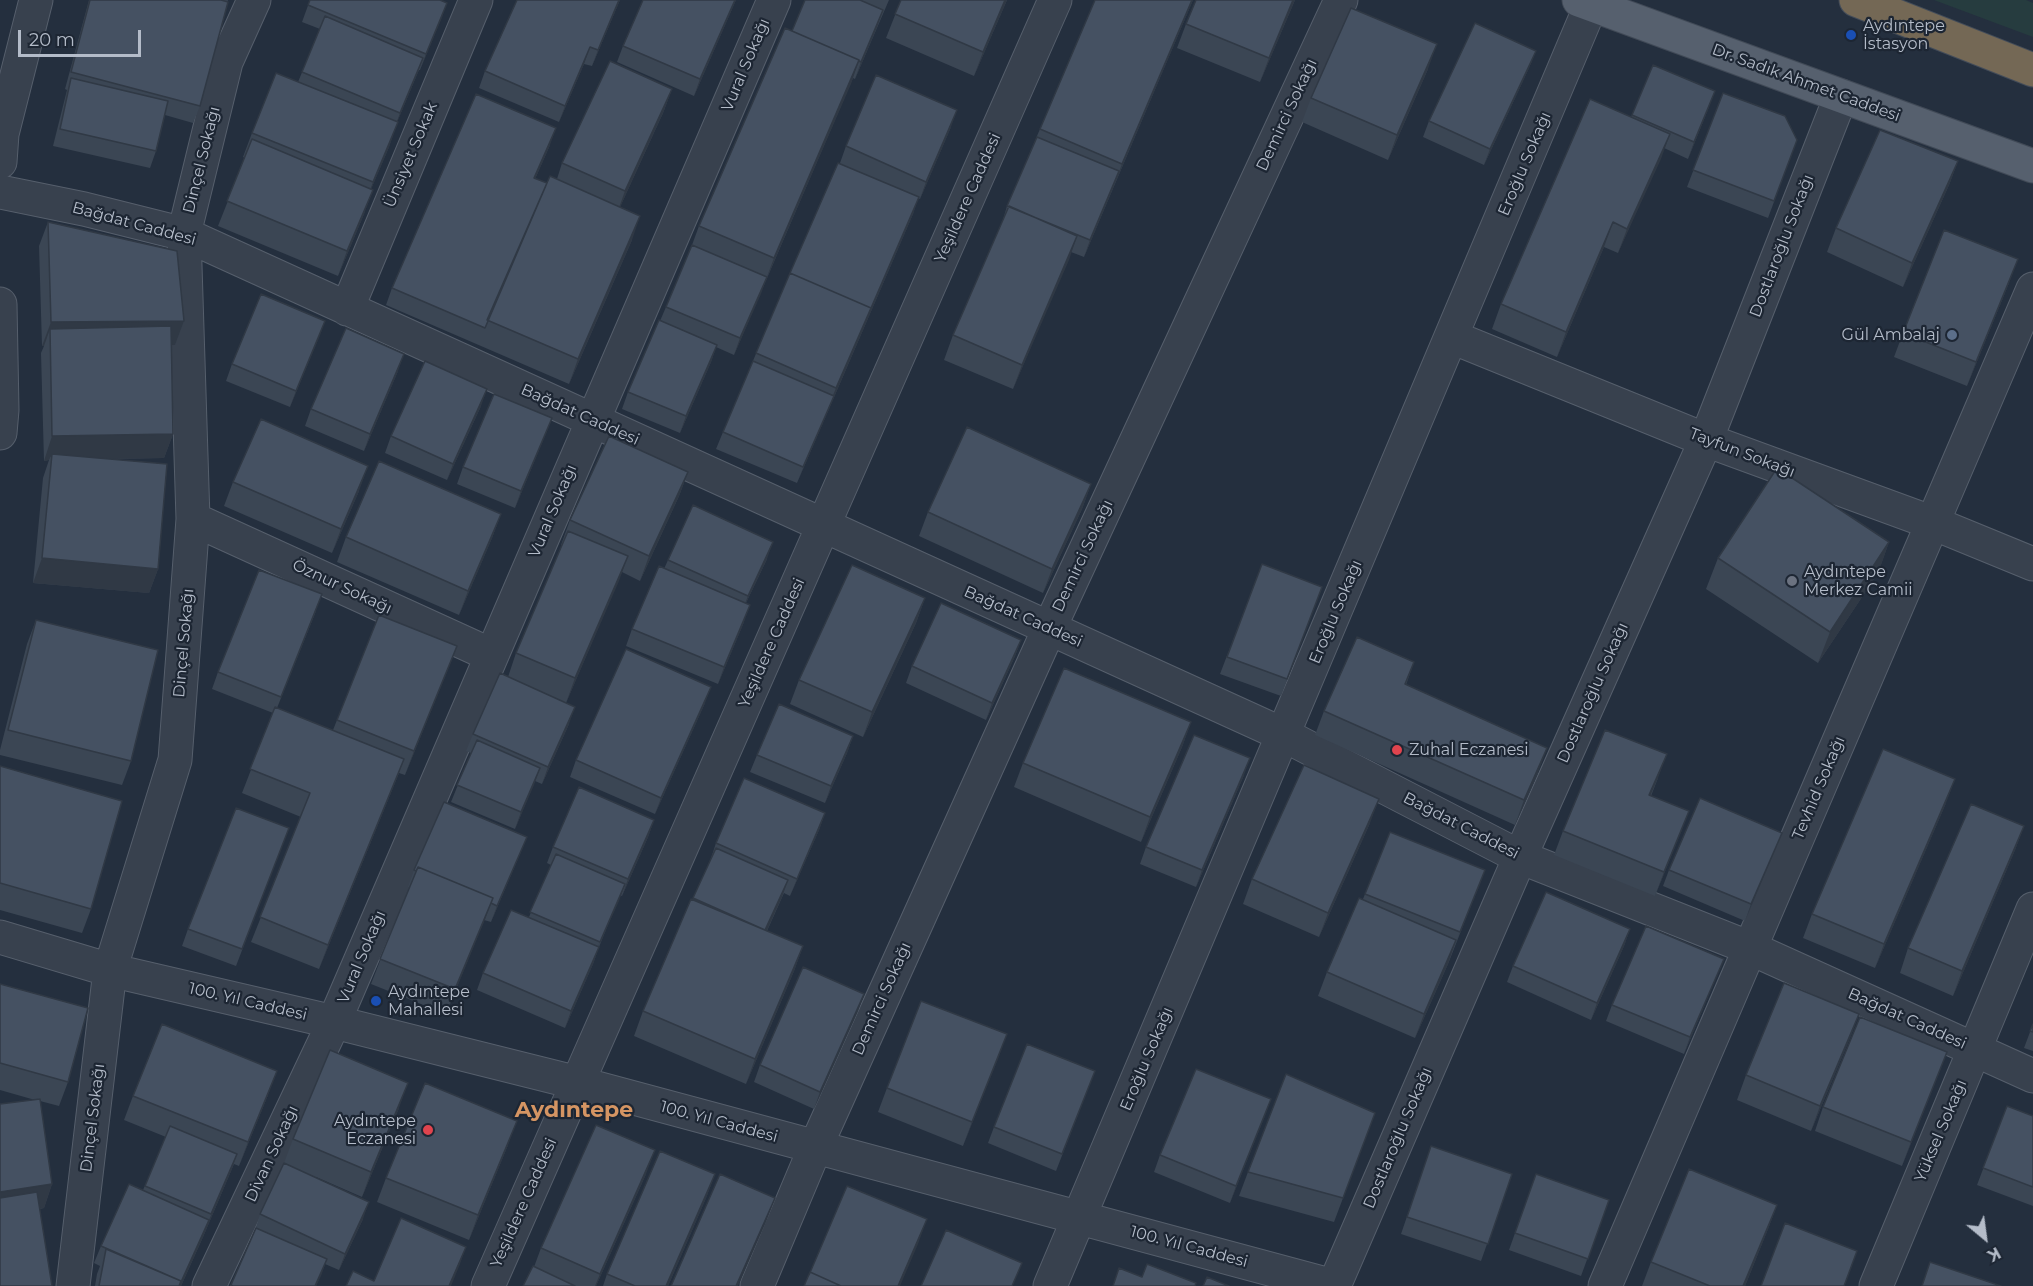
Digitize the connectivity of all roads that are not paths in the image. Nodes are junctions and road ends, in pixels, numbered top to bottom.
1 (36, 0) edge
2 (254, 0) edge
3 (476, 0) edge
4 (774, 0) edge
5 (1055, 0) edge
6 (1341, 0) edge
7 (1856, 0) edge
8 (1585, 2) edge
9 (2033, 70) edge
10 (1841, 96) junction
11 (0, 162) edge
12 (2033, 166) edge
13 (0, 192) edge
14 (184, 234) junction
15 (2033, 289) edge
16 (0, 304) edge
17 (347, 309) junction
18 (1452, 337) junction
19 (592, 421) junction
20 (0, 433) edge
21 (1706, 440) junction
22 (194, 519) junction
23 (1932, 523) junction
24 (824, 526) junction
25 (2033, 564) edge
26 (1049, 629) junction
27 (491, 656) junction
28 (1284, 735) junction
29 (1520, 856) junction
30 (2033, 909) edge
31 (0, 937) edge
32 (1750, 948) junction
33 (110, 970) junction
34 (334, 1022) junction
35 (1974, 1050) junction
36 (2033, 1076) edge
37 (578, 1083) junction
38 (815, 1148) junction
39 (1080, 1218) junction
40 (73, 1286) edge
41 (209, 1286) edge
42 (488, 1286) edge
43 (757, 1286) edge
44 (1050, 1286) edge
45 (1333, 1286) edge
46 (1605, 1286) edge
47 (1876, 1286) edge

1 - 11 street
2 - 14 street, Dinçel Sokağı
3 - 17 street, Ünsiyet Sokak
4 - 19 street, Vural Sokağı
5 - 24 street, Yeşildere Caddesi
6 - 26 street, Demirci Sokağı
7 - 9 highway
8 - 10 main road, Dr. Sadık Ahmet Caddesi
8 - 18 street, Eroğlu Sokağı
10 - 12 main road, Dr. Sadık Ahmet Caddesi
10 - 21 street, Dostlaroğlu Sokağı
13 - 14 street, Bağdat Caddesi
14 - 17 street, Bağdat Caddesi
14 - 22 street, Dinçel Sokağı
15 - 23 street, Tevhid Sokağı
16 - 20 street
17 - 19 street, Bağdat Caddesi
18 - 21 street, Tayfun Sokağı
18 - 28 street, Eroğlu Sokağı
19 - 24 street, Bağdat Caddesi
19 - 27 street, Vural Sokağı
21 - 23 street, Tayfun Sokağı
21 - 29 street, Dostlaroğlu Sokağı
22 - 27 street, Öznur Sokağı
22 - 33 street, Dinçel Sokağı
23 - 25 street, Tayfun Sokağı
23 - 32 street, Tevhid Sokağı
24 - 26 street, Bağdat Caddesi
24 - 37 street, Yeşildere Caddesi
26 - 28 street, Bağdat Caddesi
26 - 38 street, Demirci Sokağı
27 - 34 street, Vural Sokağı
28 - 29 street, Bağdat Caddesi
28 - 39 street, Eroğlu Sokağı
29 - 32 street, Bağdat Caddesi
29 - 45 street, Dostlaroğlu Sokağı
30 - 35 street, Yüksel Sokağı
31 - 33 street, 100. Yıl Caddesi
32 - 35 street, Bağdat Caddesi
32 - 46 street, Tevhid Sokağı
33 - 34 street, 100. Yıl Caddesi
33 - 40 street, Dinçel Sokağı
34 - 37 street, 100. Yıl Caddesi
34 - 41 street, Divan Sokağı
35 - 36 street, Bağdat Caddesi
35 - 47 street, Yüksel Sokağı
37 - 38 street, 100. Yıl Caddesi
37 - 42 street, Yeşildere Caddesi
38 - 39 street, 100. Yıl Caddesi
38 - 43 street, Demirci Sokağı
39 - 44 street, Eroğlu Sokağı
39 - 45 street, 100. Yıl Caddesi

